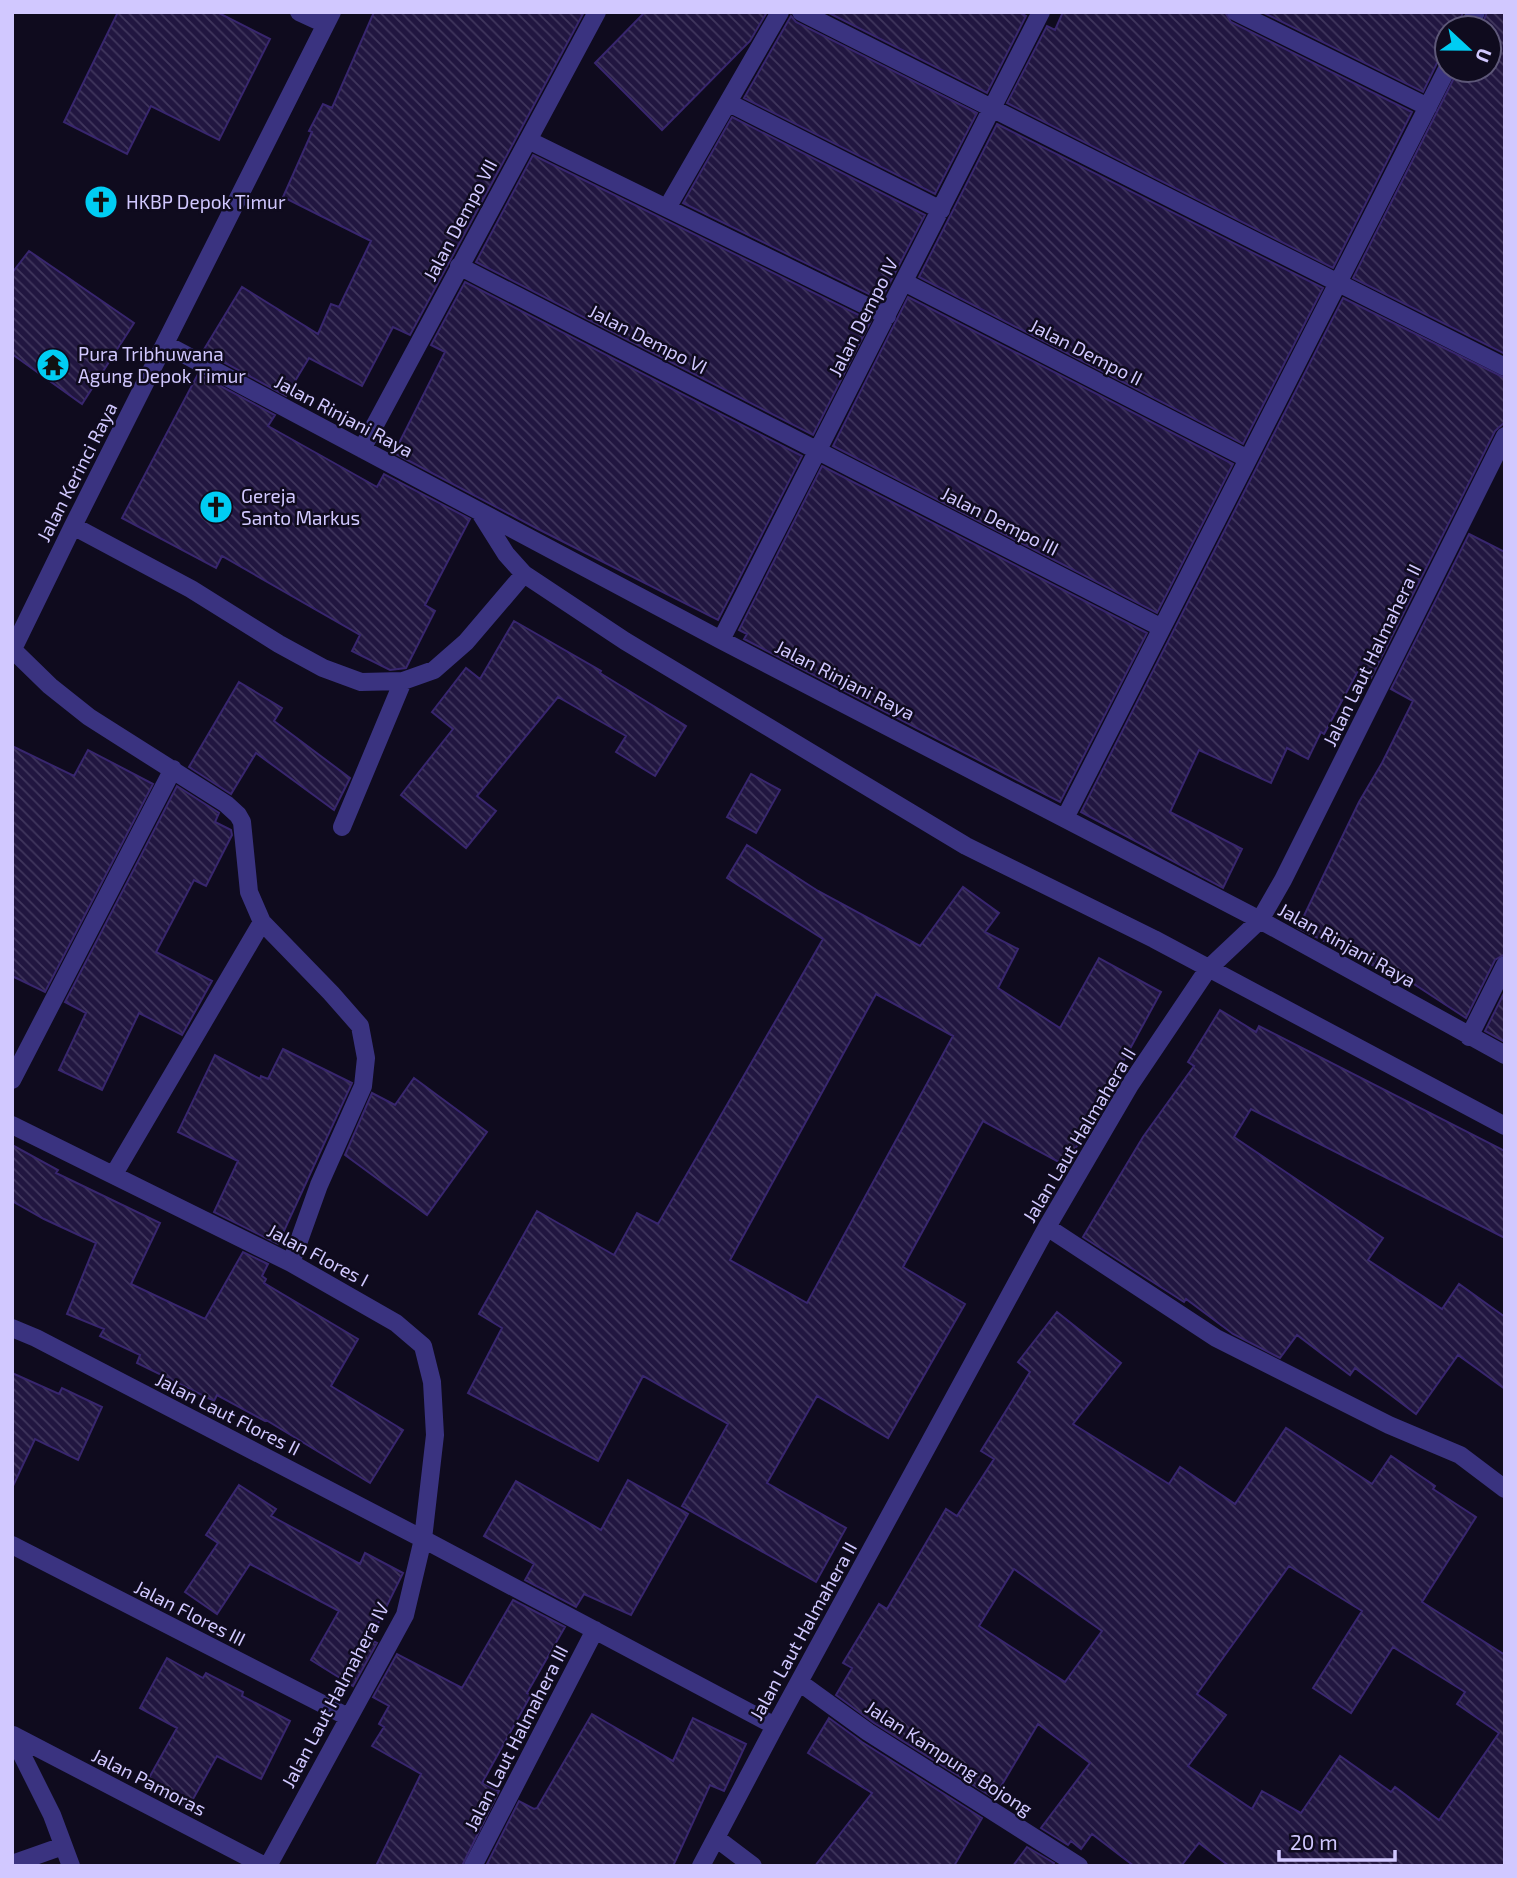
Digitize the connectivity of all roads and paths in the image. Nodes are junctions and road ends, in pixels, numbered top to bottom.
1 (299, 12) edge
2 (597, 12) edge
3 (780, 12) edge
4 (801, 12) edge
5 (1041, 12) edge
6 (1236, 12) edge
7 (329, 18) edge
8 (1439, 84) edge
9 (729, 103) junction
10 (993, 107) junction
11 (1427, 107) junction
12 (528, 140) junction
13 (667, 208) junction
14 (941, 210) junction
15 (459, 266) junction
16 (904, 282) junction
17 (1338, 282) junction
18 (887, 316) junction
19 (165, 344) junction
20 (1505, 367) edge
21 (1505, 436) edge
22 (362, 449) junction
23 (818, 450) junction
24 (1248, 459) junction
25 (479, 511) junction
26 (73, 526) junction
27 (524, 575) junction
28 (1162, 628) junction
29 (721, 640) junction
30 (13, 650) edge
31 (403, 681) junction
32 (173, 769) junction
33 (1065, 818) junction
34 (342, 827) dead end
35 (1260, 920) junction
36 (262, 922) junction
37 (1505, 965) edge
38 (1208, 970) junction
39 (1469, 1037) junction
40 (1505, 1055) edge
41 (12, 1080) edge
42 (12, 1125) edge
43 (1505, 1126) edge
44 (114, 1174) junction
45 (1047, 1227) junction
46 (290, 1263) junction
47 (12, 1328) edge
48 (1505, 1489) edge
49 (423, 1539) junction
50 (12, 1545) edge
51 (596, 1630) junction
52 (799, 1682) junction
53 (348, 1717) junction
54 (775, 1726) junction
55 (13, 1735) edge
56 (716, 1838) junction
57 (63, 1846) junction
58 (12, 1864) edge
59 (71, 1866) edge
60 (266, 1866) edge
61 (473, 1866) edge
62 (701, 1866) edge
63 (753, 1866) edge
64 (1079, 1866) edge

1 - 7 street
2 - 12 street, Jalan Dempo VII
3 - 9 street
4 - 10 street
5 - 10 street, Jalan Dempo IV
6 - 11 street
7 - 19 street, Jalan Kerinci Raya
8 - 11 street
9 - 13 street
9 - 14 street
10 - 14 street, Jalan Dempo IV
10 - 17 street
11 - 17 street
12 - 13 street
12 - 15 street, Jalan Dempo VII
13 - 18 street
14 - 16 street, Jalan Dempo IV
15 - 22 street, Jalan Dempo VII
15 - 23 street, Jalan Dempo VI
16 - 18 street, Jalan Dempo IV
16 - 24 street, Jalan Dempo II
17 - 20 street
17 - 24 street
18 - 23 street, Jalan Dempo IV
19 - 22 street, Jalan Rinjani Raya
19 - 26 street, Jalan Kerinci Raya
21 - 35 street, Jalan Laut Halmahera II
22 - 25 street, Jalan Rinjani Raya
23 - 28 street, Jalan Dempo III
23 - 29 street, Jalan Dempo IV
24 - 28 street
25 - 27 street
25 - 29 street, Jalan Rinjani Raya
26 - 30 street, Jalan Kerinci Raya
26 - 31 street
27 - 31 street
27 - 38 street
28 - 33 street
29 - 33 street, Jalan Rinjani Raya
30 - 32 street
31 - 34 street
32 - 36 street
32 - 41 street
33 - 35 street, Jalan Rinjani Raya
35 - 38 street, Jalan Laut Halmahera II
35 - 39 street, Jalan Rinjani Raya
36 - 44 street
36 - 46 street
37 - 39 street
38 - 43 street
38 - 45 street, Jalan Laut Halmahera II
39 - 40 street, Jalan Rinjani Raya
42 - 44 street, Jalan Flores I
44 - 46 street, Jalan Flores I
45 - 48 street
45 - 52 street, Jalan Laut Halmahera II
46 - 49 street, Jalan Flores I
47 - 49 street, Jalan Laut Flores II
49 - 51 street, Jalan Laut Flores II
49 - 53 street, Jalan Laut Halmahera IV
50 - 53 street, Jalan Flores III
51 - 54 street, Jalan Laut Flores II
51 - 61 street, Jalan Laut Halmahera III
52 - 54 street, Jalan Laut Halmahera II
52 - 64 street, Jalan Kampung Bojong
53 - 60 street, Jalan Laut Halmahera IV
54 - 56 street, Jalan Laut Halmahera II
55 - 57 street
55 - 60 street, Jalan Pamoras
56 - 62 street, Jalan Laut Halmahera II
56 - 63 street
57 - 58 street
57 - 59 street

